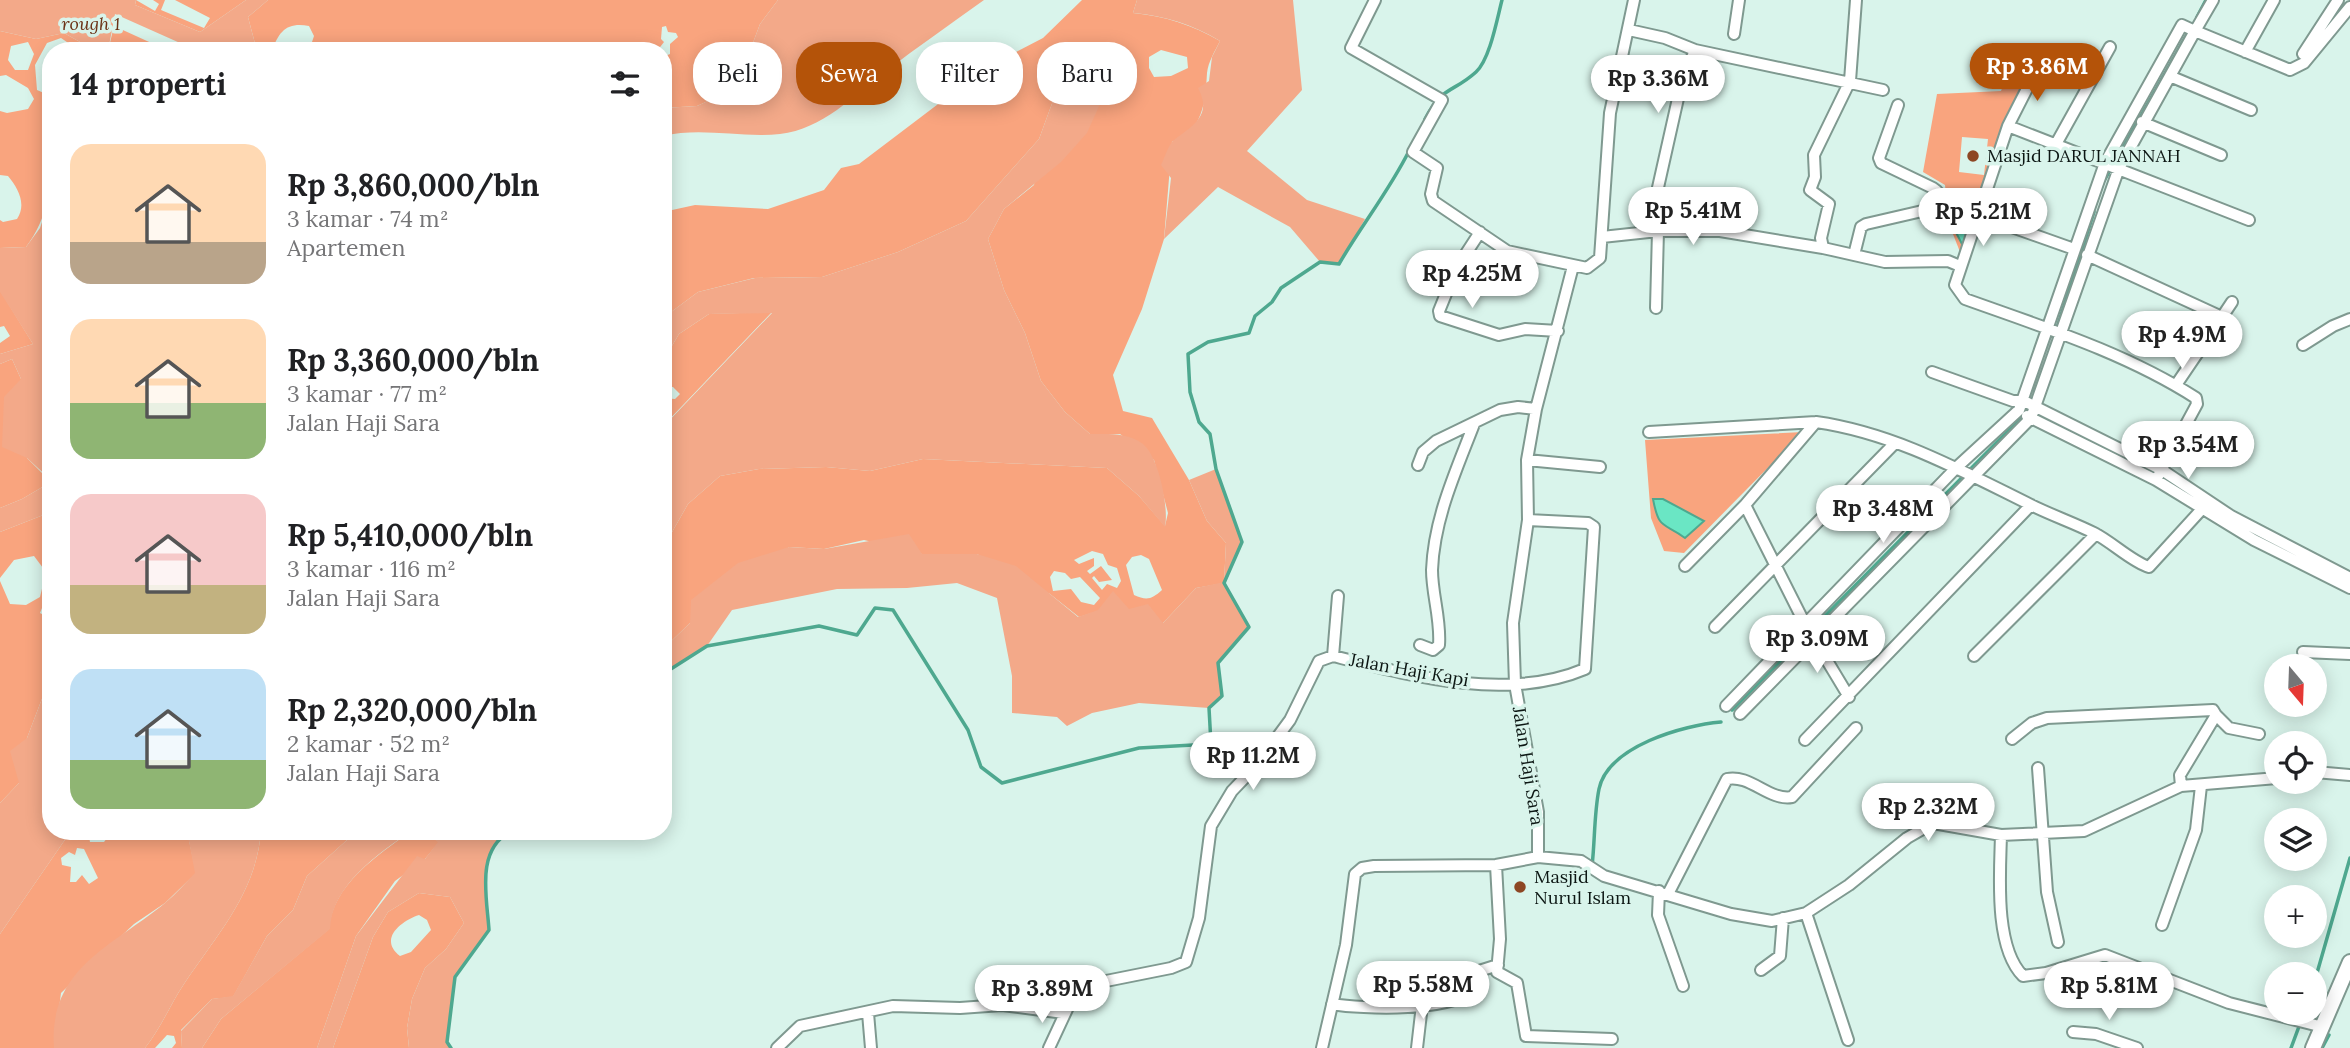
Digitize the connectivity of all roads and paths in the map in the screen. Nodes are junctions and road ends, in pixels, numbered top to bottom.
1 (1375, 0) edge
2 (1634, 0) edge
3 (1739, 0) edge
4 (1856, 0) edge
5 (2213, 0) edge
6 (2274, 0) edge
7 (2338, 0) edge
8 (2350, 7) edge
9 (2192, 29) junction
10 (1629, 30) junction
11 (1734, 34) dead end
12 (2110, 47) dead end
13 (1695, 50) junction
14 (2245, 52) junction
15 (2038, 67) dead end
16 (2295, 69) junction
17 (2172, 77) junction
18 (1850, 81) junction
19 (1883, 90) dead end
20 (1898, 105) dead end
21 (2251, 110) dead end
22 (2142, 122) junction
23 (2008, 126) junction
24 (2056, 144) junction
25 (2221, 155) dead end
26 (2111, 165) junction
27 (1657, 192) dead end
28 (1978, 215) junction
29 (2249, 220) dead end
30 (1658, 231) junction
31 (1480, 232) junction
32 (1602, 237) junction
33 (1823, 248) junction
34 (2074, 249) junction
35 (2087, 255) junction
36 (1854, 256) junction
37 (1573, 266) junction
38 (1960, 266) junction
39 (2232, 302) dead end
40 (1656, 308) dead end
41 (2222, 317) junction
42 (2350, 319) edge
43 (2054, 330) junction
44 (1558, 331) junction
45 (2303, 345) dead end
46 (1933, 372) dead end
47 (2176, 385) junction
48 (2026, 408) junction
49 (1536, 409) junction
50 (1816, 422) junction
51 (1474, 424) junction
52 (1649, 432) dead end
53 (1894, 444) junction
54 (1527, 460) junction
55 (1418, 465) dead end
56 (1600, 467) dead end
57 (1958, 467) junction
58 (2162, 470) junction
59 (1974, 475) junction
60 (2156, 480) junction
61 (1745, 505) junction
62 (2031, 505) junction
63 (2202, 509) junction
64 (1528, 520) junction
65 (2095, 534) junction
66 (1776, 564) junction
67 (1685, 566) dead end
68 (2350, 578) edge
69 (2350, 588) edge
70 (1338, 596) dead end
71 (1716, 627) dead end
72 (1809, 631) junction
73 (1420, 645) dead end
74 (2303, 652) dead end
75 (2350, 654) edge
76 (1334, 656) junction
77 (1973, 656) dead end
78 (1515, 684) junction
79 (1849, 697) junction
80 (1726, 706) dead end
81 (1740, 714) dead end
82 (2216, 715) junction
83 (1856, 728) dead end
84 (2259, 734) dead end
85 (2012, 738) dead end
86 (1805, 740) dead end
87 (2038, 768) dead end
88 (2327, 773) edge
89 (2350, 775) edge
90 (2264, 779) edge
91 (2181, 786) junction
92 (2201, 786) junction
93 (2040, 834) junction
94 (2000, 835) junction
95 (1538, 857) junction
96 (1496, 865) junction
97 (1664, 892) junction
98 (1806, 913) junction
99 (1783, 918) junction
100 (2162, 925) dead end
101 (2058, 942) dead end
102 (2350, 962) edge
103 (1498, 965) junction
104 (1761, 970) dead end
105 (1683, 986) dead end
106 (1332, 1004) junction
107 (1422, 1005) junction
108 (868, 1013) junction
109 (1064, 1013) junction
110 (2323, 1027) junction
111 (2073, 1032) dead end
112 (1612, 1039) dead end
113 (1848, 1040) dead end
114 (777, 1048) edge
115 (871, 1048) edge
116 (1049, 1048) edge
117 (1322, 1048) edge
118 (1417, 1048) edge
119 (2137, 1048) edge
120 (2313, 1048) edge

1 - 31 street
2 - 10 street
3 - 11 street
4 - 18 street
5 - 9 street
6 - 14 street
7 - 16 street
8 - 16 street
9 - 14 street
9 - 17 street
9 - 26 street
10 - 13 street
10 - 32 street
12 - 24 street
13 - 18 street
13 - 27 street
14 - 16 street
15 - 23 street
17 - 21 street
17 - 22 street
18 - 19 street
18 - 33 street
20 - 36 street
22 - 25 street
22 - 26 street
23 - 24 street
23 - 28 street
24 - 26 street
26 - 29 street
26 - 34 street
26 - 35 street
28 - 34 street
28 - 38 street
30 - 32 street
30 - 33 street
30 - 40 street
31 - 37 street
31 - 44 street
32 - 37 street
33 - 36 street
34 - 43 street
35 - 41 street
35 - 43 street
36 - 38 street
37 - 44 street, Jalan Haji Sara
38 - 43 street
39 - 41 street
41 - 47 street
42 - 45 street
43 - 47 street
43 - 48 street
44 - 49 street, Jalan Haji Sara
46 - 48 street
47 - 58 street
48 - 57 street
48 - 58 street
48 - 59 street
48 - 60 street
49 - 51 street
49 - 54 street, Jalan Haji Sara
50 - 52 street
50 - 53 street
50 - 61 street
51 - 55 street
51 - 73 street
53 - 57 street
53 - 66 street
54 - 56 street
54 - 64 street, Jalan Haji Sara
57 - 59 street
57 - 72 street
58 - 60 street
58 - 68 street
59 - 62 street
59 - 72 street
60 - 63 street
61 - 66 street
61 - 67 street
62 - 65 street
62 - 79 street
63 - 65 street
63 - 69 street
64 - 78 street, Jalan Haji Sara
64 - 78 street, Jalan Haji Kapi
65 - 77 street
66 - 71 street
66 - 72 street
70 - 76 street
72 - 79 street
72 - 80 street
72 - 81 street
74 - 75 street
76 - 78 street, Jalan Haji Kapi
76 - 109 street, Jalan Haji Kapi
78 - 95 street, Jalan Haji Sara
79 - 86 street
82 - 84 street
82 - 85 street
82 - 91 street
83 - 97 street
87 - 93 street
88 - 89 street
90 - 92 street
91 - 92 street
91 - 93 street
92 - 100 street
93 - 94 street
93 - 101 street
94 - 98 street
94 - 110 street
95 - 96 street
95 - 97 street
96 - 103 street
96 - 106 street
97 - 99 street
97 - 105 street
98 - 99 street
98 - 113 street
99 - 104 street
102 - 110 main road
103 - 107 street
103 - 112 street
106 - 107 street
106 - 117 street
107 - 118 street
108 - 109 street
108 - 114 street
108 - 115 street
109 - 116 street
110 - 120 main road
111 - 119 street

